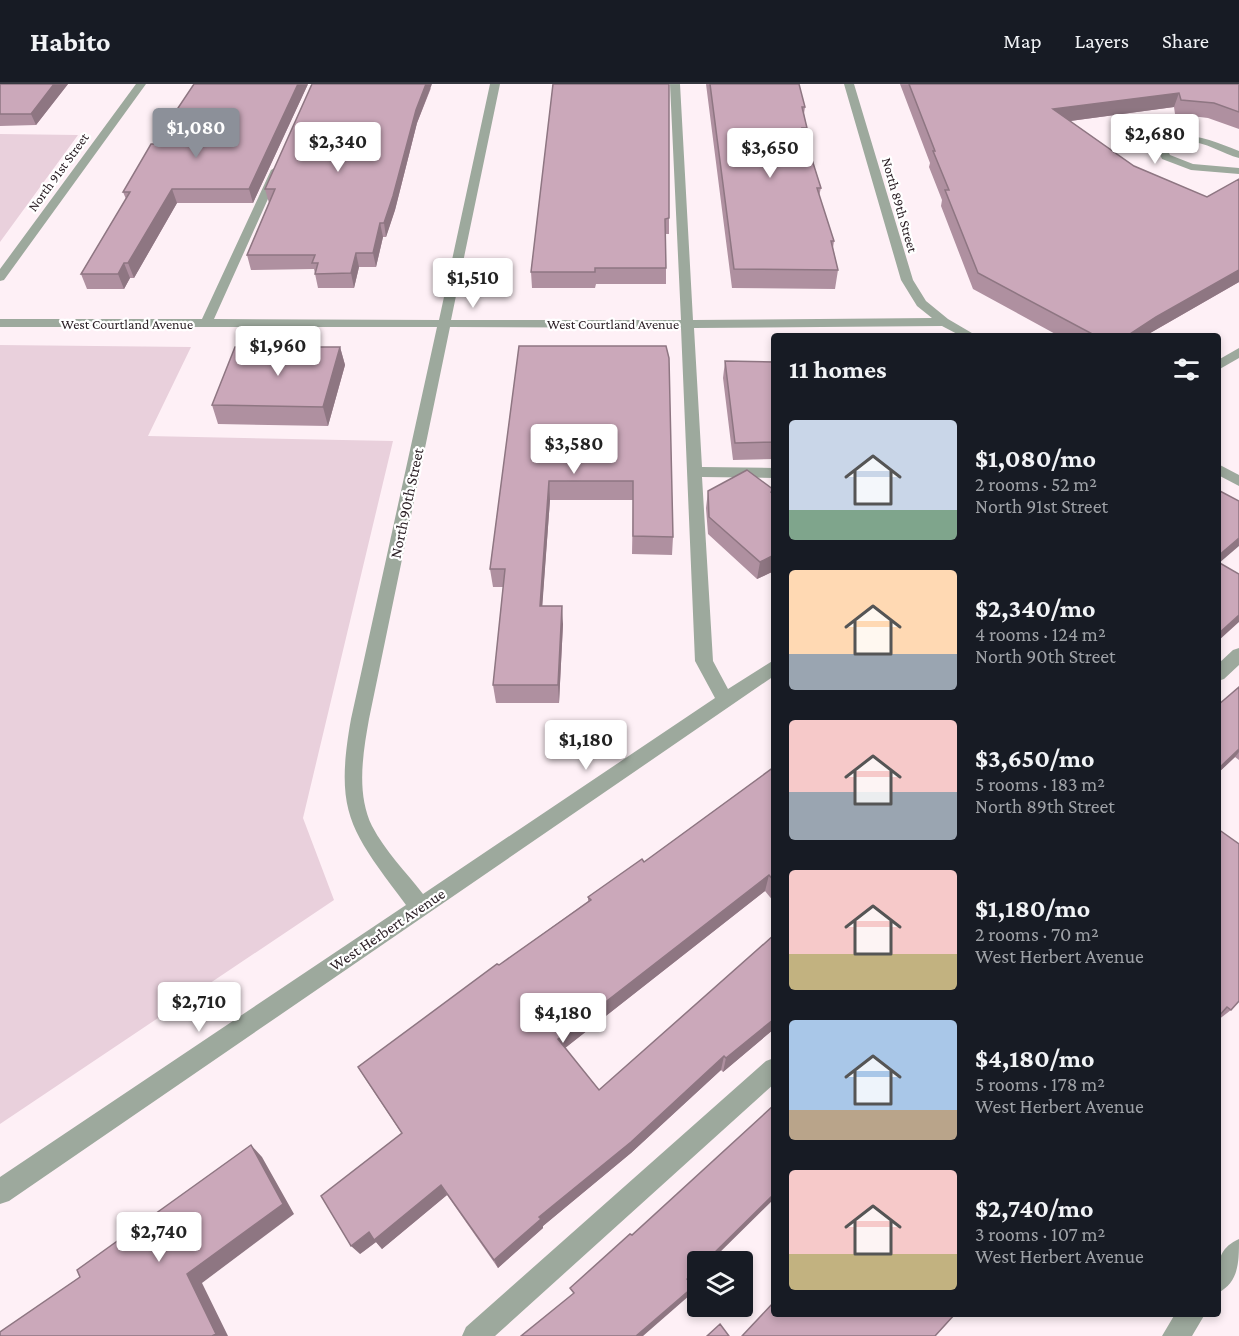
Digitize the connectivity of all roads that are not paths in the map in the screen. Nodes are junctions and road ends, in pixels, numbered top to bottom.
1 (141, 84) edge
2 (495, 84) edge
3 (675, 84) edge
4 (849, 84) edge
5 (1239, 155) edge
6 (280, 160) edge
7 (1239, 171) edge
8 (0, 278) edge
9 (944, 322) junction
10 (0, 323) edge
11 (206, 324) junction
12 (444, 324) junction
13 (688, 324) junction
14 (965, 333) edge
15 (1239, 352) edge
16 (1221, 364) edge
17 (1221, 471) edge
18 (695, 472) junction
19 (771, 473) edge
20 (1239, 481) edge
21 (1239, 655) edge
22 (771, 668) edge
23 (1221, 671) edge
24 (725, 700) junction
25 (420, 907) junction
26 (771, 1072) edge
27 (0, 1192) edge
28 (1239, 1252) edge
29 (1221, 1276) edge
30 (475, 1336) edge

1 - 8 street, North 91st Street
2 - 12 street, North 90th Street
3 - 13 street
4 - 9 street, North 89th Street
5 - 7 street
6 - 11 street
9 - 13 street, West Courtland Avenue
9 - 14 street, West Courtland Avenue
10 - 11 street, West Courtland Avenue
11 - 12 street, West Courtland Avenue
12 - 13 street, West Courtland Avenue
12 - 25 street, North 90th Street
13 - 18 street
15 - 16 street
17 - 20 street
18 - 19 street
18 - 24 street
21 - 23 street
22 - 24 street, West Herbert Avenue
24 - 25 street, West Herbert Avenue
25 - 27 street, West Herbert Avenue
26 - 30 street
28 - 29 street

